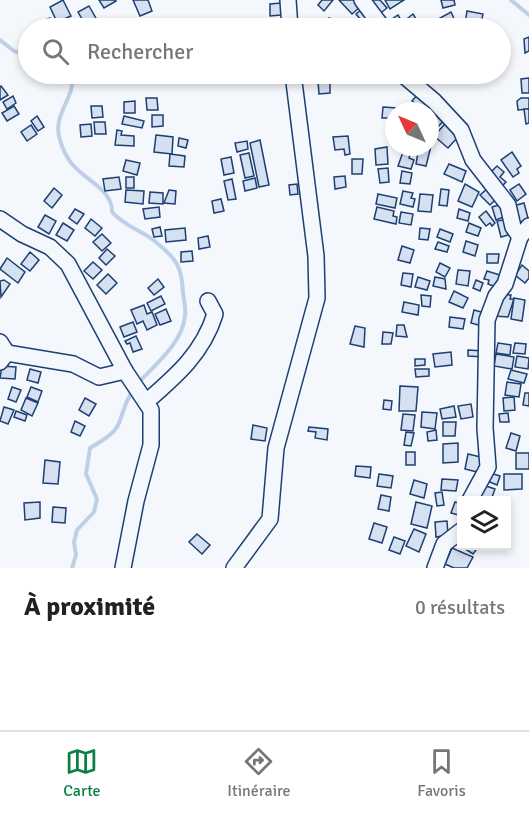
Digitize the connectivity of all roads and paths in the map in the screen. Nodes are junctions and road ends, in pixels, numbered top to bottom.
1 (288, 0) edge
2 (362, 0) edge
3 (289, 18) edge
4 (376, 18) edge
5 (294, 84) edge
6 (414, 84) edge
7 (0, 219) edge
8 (525, 232) edge
9 (208, 301) dead end
10 (2, 353) edge
11 (128, 375) junction
12 (144, 399) junction
13 (473, 496) edge
14 (457, 534) edge
15 (123, 568) edge
16 (234, 568) edge
17 (435, 568) edge

1 - 3 street
2 - 4 street
5 - 16 street
6 - 8 street
7 - 11 street
8 - 13 street
9 - 12 street
10 - 11 street
11 - 12 street
12 - 15 street
14 - 17 street

